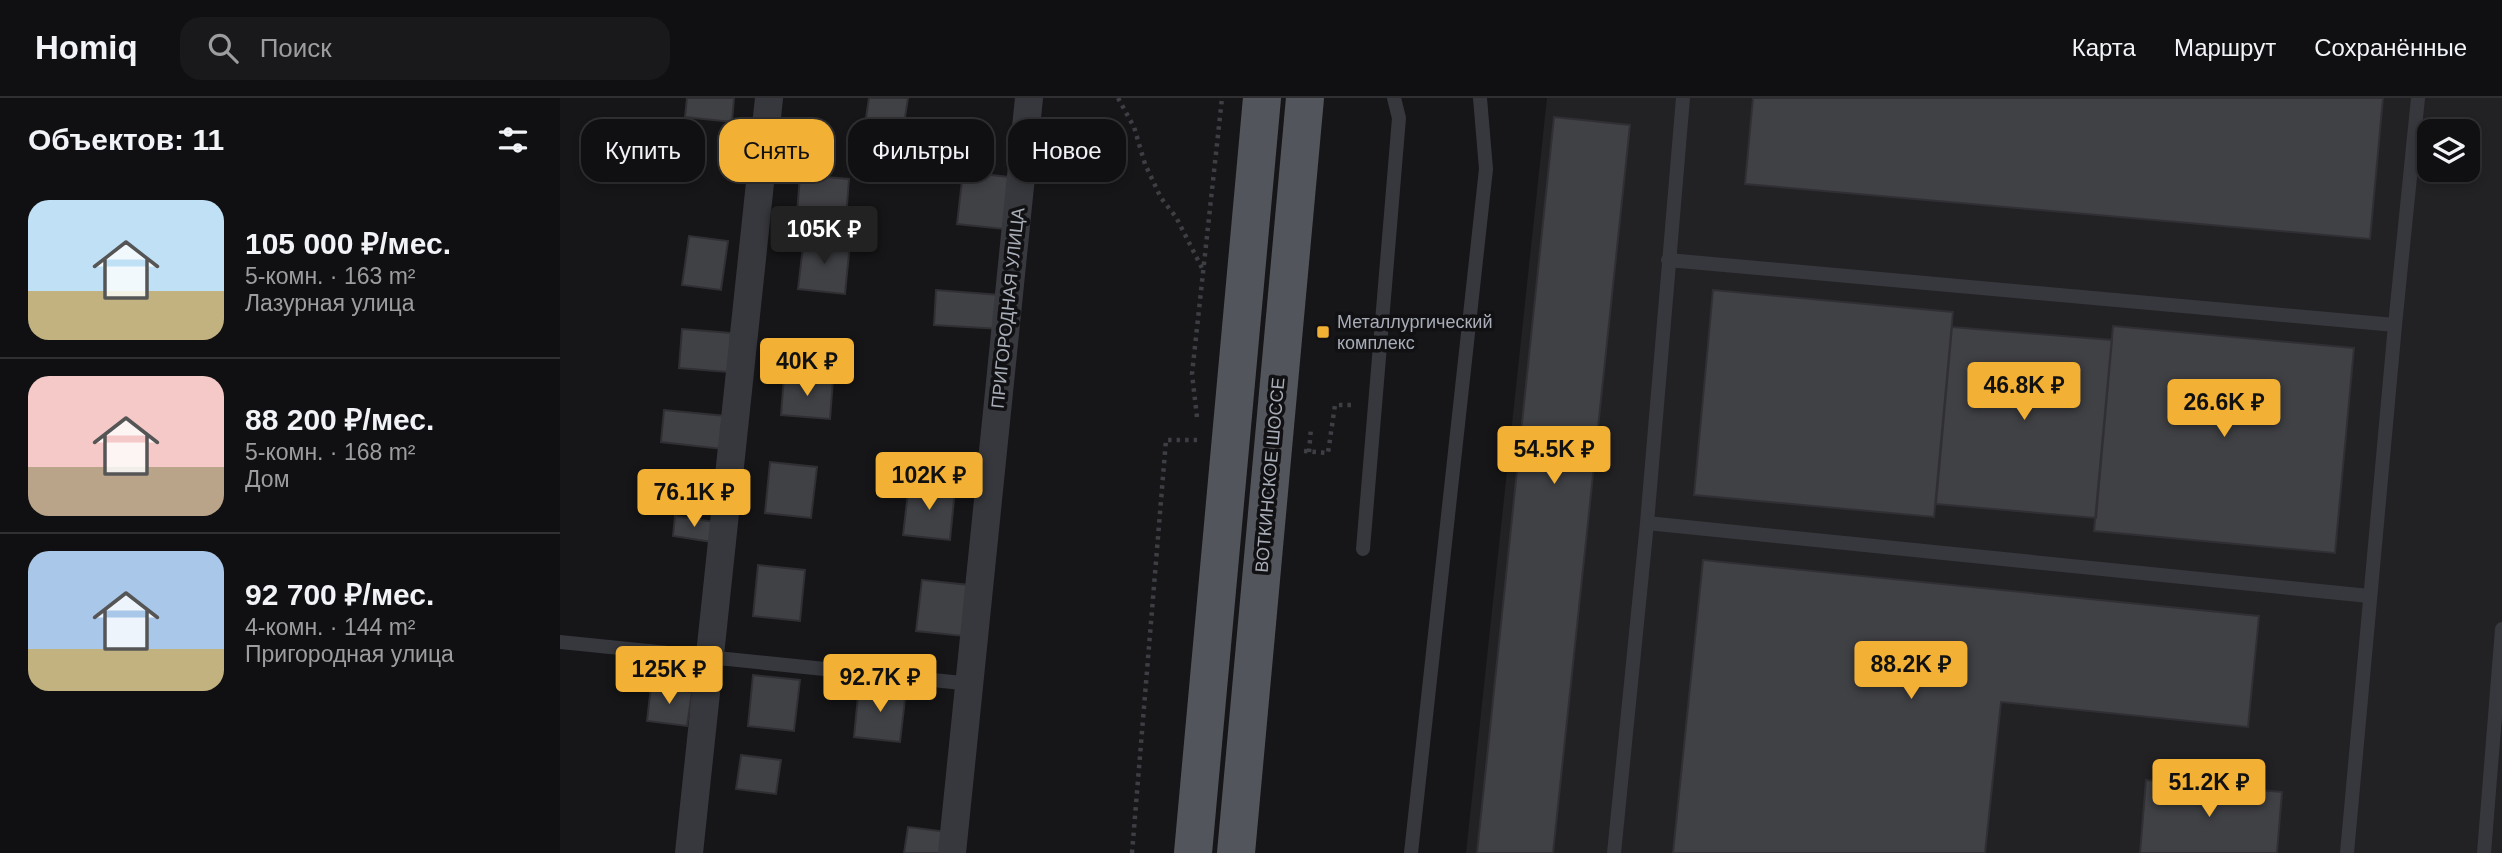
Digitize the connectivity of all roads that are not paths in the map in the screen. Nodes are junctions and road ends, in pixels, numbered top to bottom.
1 (769, 98) edge
2 (1029, 98) edge
3 (1262, 98) edge
4 (1305, 98) edge
5 (1394, 98) edge
6 (1480, 98) edge
7 (1683, 98) edge
8 (2418, 98) edge
9 (1668, 260) junction
10 (2395, 325) junction
11 (1647, 523) junction
12 (1363, 549) dead end
13 (2369, 596) junction
14 (2502, 629) edge
15 (560, 642) edge
16 (711, 657) junction
17 (972, 684) junction
18 (689, 853) edge
19 (952, 853) edge
20 (1193, 853) edge
21 (1236, 853) edge
22 (1411, 853) edge
23 (1614, 853) edge
24 (2347, 853) edge
25 (2483, 853) edge

1 - 16 street
2 - 17 street, ПРИГОРОДНАЯ УЛИЦА
3 - 20 main road
4 - 21 main road, ВОТКИНСКОЕ ШОССЕ
5 - 12 lane
6 - 22 lane
7 - 9 lane
8 - 10 lane
9 - 10 lane
9 - 11 lane
10 - 13 lane
11 - 13 lane
11 - 23 lane
13 - 24 lane
14 - 25 lane
15 - 16 lane
16 - 17 lane
16 - 18 street
17 - 19 street, ПРИГОРОДНАЯ УЛИЦА

